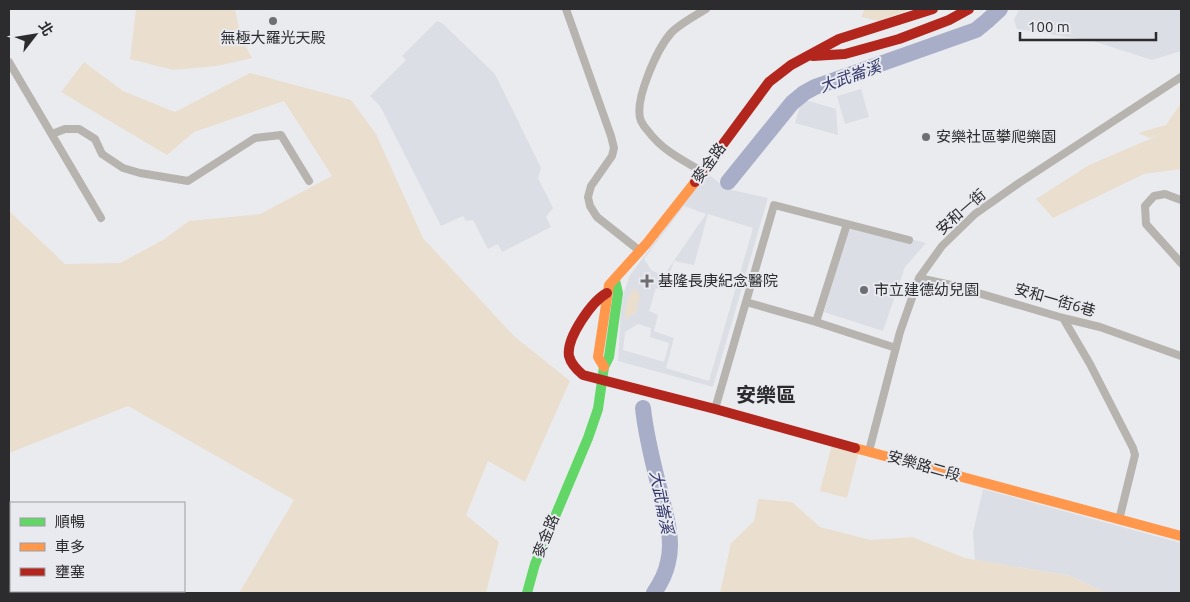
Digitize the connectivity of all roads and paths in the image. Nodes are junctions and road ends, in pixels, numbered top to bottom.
1 (566, 9) edge
2 (706, 9) edge
3 (933, 9) edge
4 (969, 9) edge
5 (893, 22) junction
6 (899, 39) junction
7 (809, 56) junction
8 (9, 62) edge
9 (1181, 77) edge
10 (52, 134) junction
11 (703, 172) junction
12 (309, 181) dead end
13 (1181, 200) edge
14 (101, 218) dead end
15 (848, 224) junction
16 (909, 240) dead end
17 (640, 251) junction
18 (1181, 263) edge
19 (919, 278) junction
20 (615, 280) junction
21 (607, 293) junction
22 (746, 302) junction
23 (1064, 318) junction
24 (816, 322) junction
25 (896, 348) junction
26 (1181, 356) edge
27 (604, 367) junction
28 (602, 380) junction
29 (716, 409) junction
30 (869, 450) junction
31 (1118, 520) junction
32 (1181, 536) edge
33 (527, 593) edge

1 - 17 street
2 - 11 street
3 - 5 street, 麥金路
4 - 6 street, 麥金路
5 - 6 street
5 - 7 street, 麥金路
6 - 7 street, 麥金路
7 - 11 street, 麥金路
8 - 10 street
9 - 19 street, 安和一街
10 - 12 street
10 - 14 street
11 - 17 street, 麥金路
13 - 18 street
15 - 16 street
15 - 22 street
15 - 24 street
17 - 20 street, 麥金路
19 - 23 street, 安和一街6巷
19 - 25 street, 安和一街
20 - 21 street, 麥金路
20 - 27 street, 麥金路
21 - 27 street, 麥金路
21 - 28 street
22 - 24 street
22 - 29 street
23 - 26 street, 安和一街6巷
23 - 31 street
24 - 25 street
25 - 30 street, 安和一街
27 - 28 street, 麥金路
28 - 29 street, 安樂路二段
28 - 33 street, 麥金路
29 - 30 street, 安樂路二段
30 - 31 street, 安樂路二段
31 - 32 street, 安樂路二段

